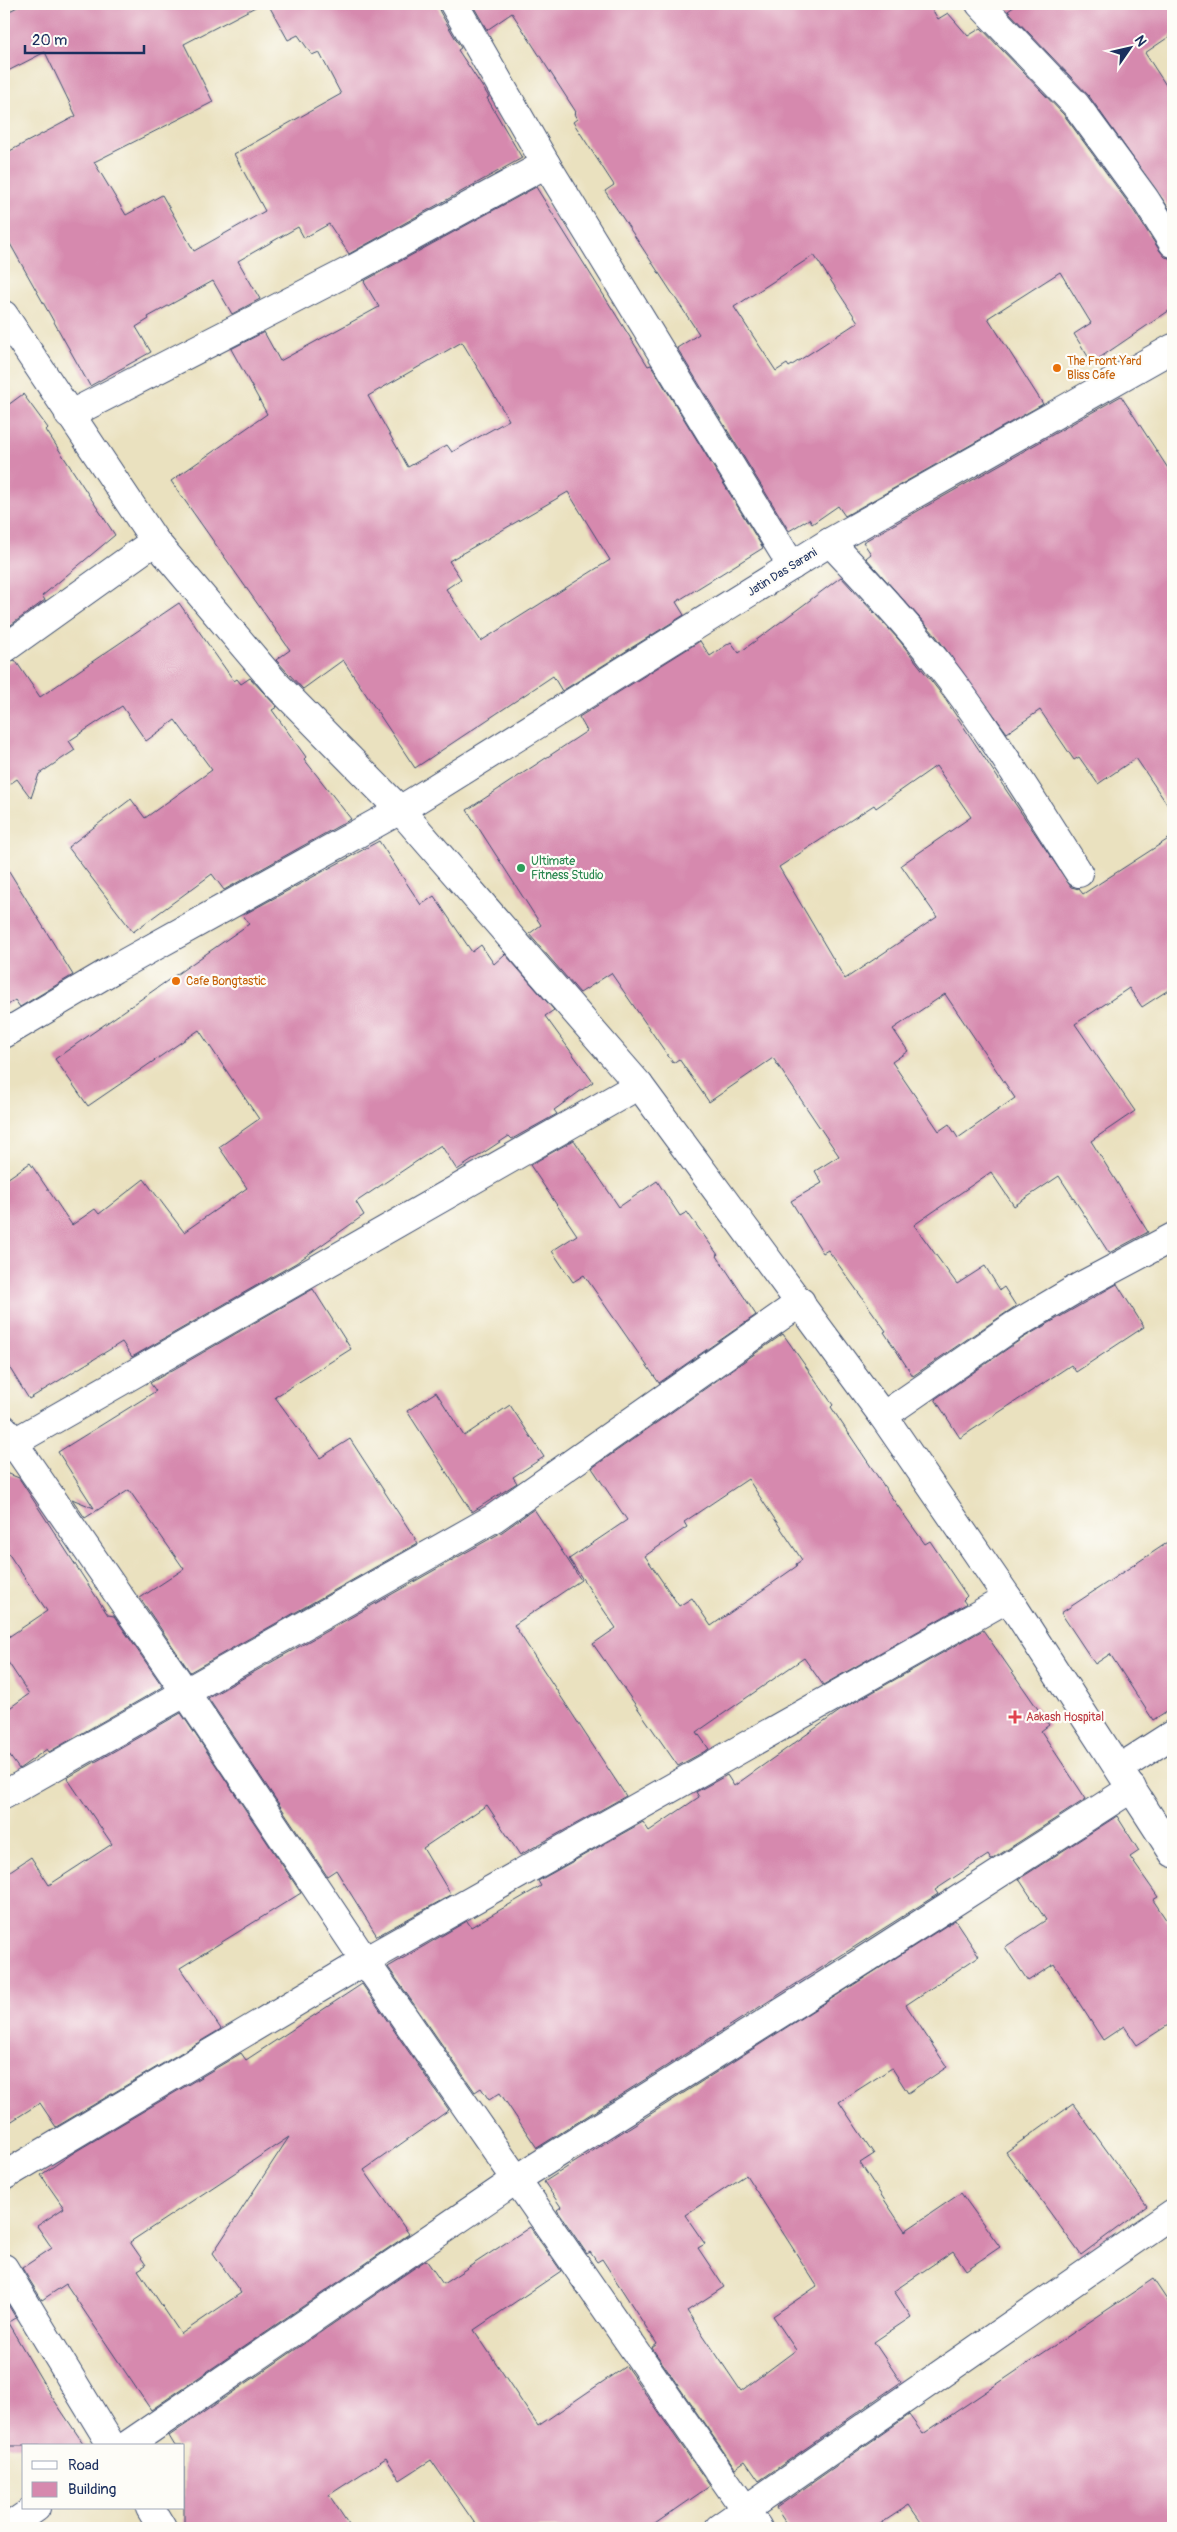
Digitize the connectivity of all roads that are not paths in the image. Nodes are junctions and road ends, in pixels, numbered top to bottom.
1 (454, 4) edge
2 (987, 6) edge
3 (546, 164) junction
4 (1173, 243) edge
5 (5, 322) edge
6 (1173, 348) edge
7 (69, 415) junction
8 (156, 541) junction
9 (830, 542) junction
10 (792, 566) junction
11 (4, 649) edge
12 (400, 810) junction
13 (1078, 873) dead end
14 (4, 1034) edge
15 (639, 1085) junction
16 (1173, 1237) edge
17 (801, 1302) junction
18 (883, 1416) junction
19 (7, 1440) edge
20 (1008, 1598) junction
21 (186, 1693) junction
22 (1173, 1734) edge
23 (1126, 1778) junction
24 (4, 1795) edge
25 (1173, 1853) edge
26 (365, 1961) junction
27 (4, 2176) edge
28 (516, 2179) junction
29 (1173, 2213) edge
30 (4, 2268) edge
31 (111, 2444) edge
32 (129, 2444) edge
33 (33, 2510) edge
34 (151, 2510) edge
35 (751, 2519) edge
36 (7, 2528) edge
37 (162, 2528) edge
38 (719, 2528) edge

1 - 3 street
2 - 4 street
3 - 7 street
3 - 10 street
5 - 7 street
6 - 9 street, Jatin Das Sarani
7 - 8 street
8 - 11 street
8 - 12 street
9 - 10 street, Jatin Das Sarani
9 - 13 street
10 - 12 street, Jatin Das Sarani
12 - 14 street, Jatin Das Sarani
12 - 15 street
15 - 17 street
15 - 19 street
16 - 18 street
17 - 18 street
17 - 21 street
18 - 20 street
19 - 21 street
20 - 23 street
20 - 26 street
21 - 24 street
21 - 26 street
22 - 23 street
23 - 25 street
23 - 28 street
26 - 27 street
26 - 28 street
28 - 32 street
28 - 35 street
29 - 35 street
30 - 31 street
33 - 36 street
34 - 37 street
35 - 38 street

